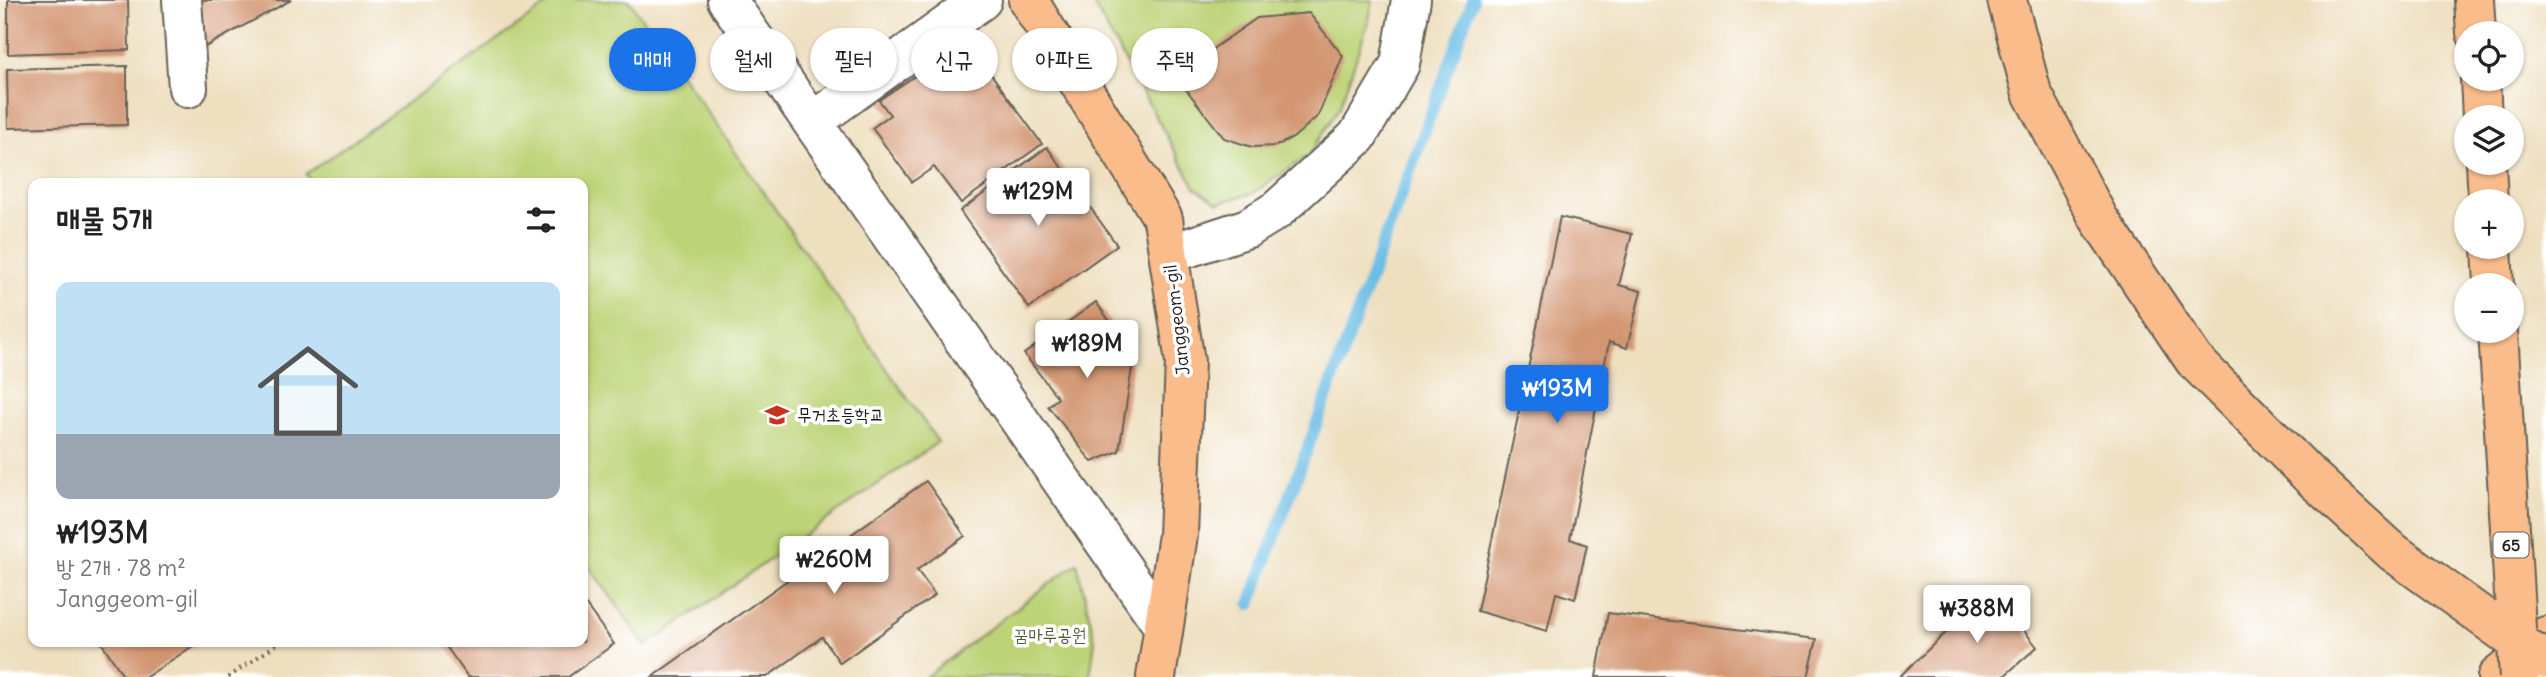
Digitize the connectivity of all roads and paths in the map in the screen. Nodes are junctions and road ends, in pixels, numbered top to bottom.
1 (183, 0) edge
2 (727, 0) edge
3 (982, 0) edge
4 (1028, 0) edge
5 (1411, 0) edge
6 (2007, 0) edge
7 (2474, 0) edge
8 (2475, 21) edge
9 (188, 88) dead end
10 (812, 122) junction
11 (1169, 254) junction
12 (2499, 343) edge
13 (1163, 625) junction
14 (2546, 636) edge
15 (273, 647) edge
16 (2546, 659) edge
17 (228, 677) edge
18 (1156, 677) edge
19 (2497, 677) edge
20 (2519, 677) edge

1 - 9 street
2 - 10 street
3 - 10 street
4 - 11 main road, Janggeom-gil
5 - 11 street
6 - 16 main road, bridge
7 - 8 main road
10 - 13 street
11 - 13 main road, Janggeom-gil
12 - 20 main road, 65, bridge
13 - 18 main road, Janggeom-gil
14 - 19 main road
15 - 17 path

